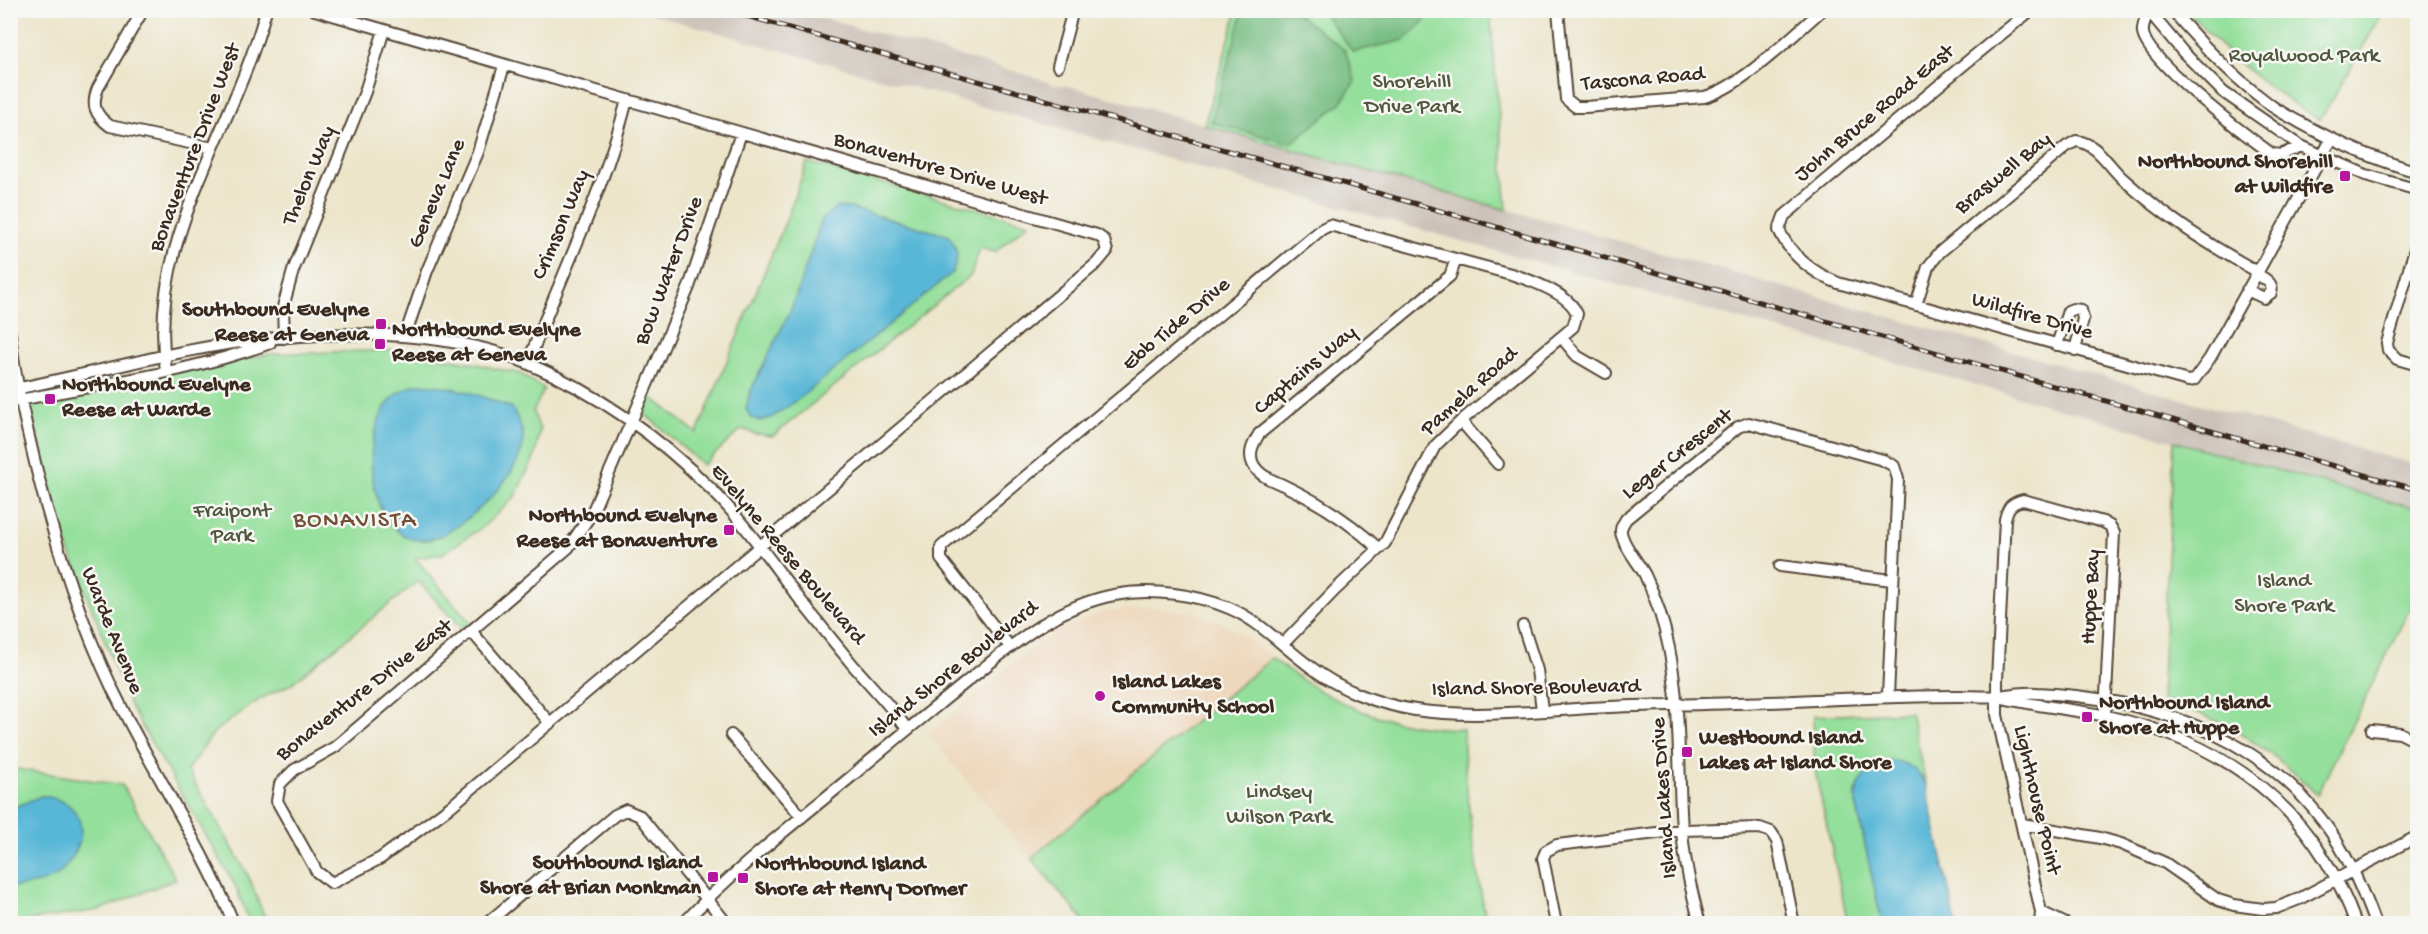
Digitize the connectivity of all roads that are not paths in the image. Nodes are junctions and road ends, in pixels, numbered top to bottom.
1 (143, 10) edge
2 (266, 10) edge
3 (315, 10) edge
4 (1073, 10) edge
5 (1558, 10) edge
6 (1822, 10) edge
7 (2031, 10) edge
8 (2172, 10) edge
9 (2148, 11) edge
10 (384, 30) junction
11 (504, 66) junction
12 (1058, 66) dead end
13 (627, 100) junction
14 (741, 133) junction
15 (2331, 140) junction
16 (2301, 146) junction
17 (213, 148) junction
18 (2323, 156) junction
19 (2418, 172) edge
20 (2418, 190) edge
21 (1779, 230) joint
22 (2418, 239) edge
23 (1456, 259) junction
24 (2257, 273) junction
25 (2247, 290) junction
26 (1917, 305) junction
27 (1576, 314) joint
28 (10, 333) edge
29 (405, 336) junction
30 (284, 338) junction
31 (1562, 338) junction
32 (2057, 345) junction
33 (2075, 350) junction
34 (164, 355) junction
35 (528, 363) junction
36 (2418, 365) edge
37 (166, 371) junction
38 (1606, 373) dead end
39 (14, 389) edge
40 (15, 401) edge
41 (631, 421) junction
42 (1461, 421) junction
43 (1498, 464) dead end
44 (759, 546) junction
45 (1379, 549) junction
46 (1780, 566) dead end
47 (1892, 579) junction
48 (1523, 626) dead end
49 (472, 632) junction
50 (1284, 644) junction
51 (1010, 647) junction
52 (1888, 696) junction
53 (1996, 696) junction
54 (2107, 700) junction
55 (1677, 704) junction
56 (1542, 710) junction
57 (2106, 716) junction
58 (549, 722) junction
59 (907, 729) junction
60 (2372, 730) dead end
61 (731, 735) dead end
62 (2418, 742) edge
63 (802, 817) junction
64 (2022, 824) junction
65 (1682, 830) junction
66 (2418, 836) edge
67 (2354, 870) junction
68 (2337, 879) junction
69 (706, 898) junction
70 (2040, 918) edge
71 (234, 924) edge
72 (486, 924) edge
73 (684, 924) edge
74 (727, 924) edge
75 (1556, 924) edge
76 (1700, 924) edge
77 (1794, 924) edge
78 (2066, 924) edge
79 (2356, 924) edge
80 (2375, 924) edge

1 - 17 street
2 - 17 street, Bonaventure Drive West
3 - 10 street, Bonaventure Drive West
4 - 12 street
5 - 6 street, Tascona Road
7 - 21 street, John Bruce Road East
8 - 15 street
9 - 16 street
9 - 16 street
10 - 11 street, Bonaventure Drive West
10 - 30 street, Thelon Way
11 - 13 street, Bonaventure Drive West
11 - 29 street, Geneva Lane
13 - 14 street, Bonaventure Drive West
13 - 35 street, Crimson Way
14 - 41 street, Bow Water Drive
14 - 44 street, Bonaventure Drive West
15 - 18 street, Wildfire Drive
15 - 19 street
16 - 18 street
17 - 34 street, Bonaventure Drive West
18 - 20 street
18 - 24 street, Wildfire Drive
21 - 26 street, Wildfire Drive
22 - 36 street
23 - 27 street, Ebb Tide Drive
23 - 45 street, Captains Way
23 - 51 street, Ebb Tide Drive
24 - 25 street, Wildfire Drive
24 - 25 street
24 - 26 street, Braswell Bay
25 - 33 street, Wildfire Drive
26 - 32 street, Wildfire Drive
27 - 31 street, Pamela Road
28 - 39 street, Warde Avenue
29 - 30 street, Evelyne Reese Boulevard
29 - 35 street, Evelyne Reese Boulevard
30 - 34 street, Evelyne Reese Boulevard
30 - 37 street, Evelyne Reese Boulevard
31 - 38 street
31 - 42 street, Pamela Road
32 - 33 street, Wildfire Drive
32 - 33 street
34 - 37 street, Bonaventure Drive West
34 - 39 street, Evelyne Reese Boulevard
35 - 41 street, Evelyne Reese Boulevard
37 - 40 street, Evelyne Reese Boulevard
39 - 40 street, Warde Avenue
40 - 71 street, Warde Avenue
41 - 44 street, Evelyne Reese Boulevard
41 - 49 street, Bonaventure Drive East
42 - 43 street
42 - 45 street, Pamela Road
44 - 58 street, Bonaventure Drive East
44 - 59 street, Evelyne Reese Boulevard
45 - 50 street, Pamela Road
46 - 47 street
47 - 52 street, Leger Crescent
47 - 55 street, Leger Crescent
48 - 56 street
49 - 58 street
49 - 58 street, Bonaventure Drive East
50 - 51 street, Island Shore Boulevard
50 - 56 street, Island Shore Boulevard
51 - 59 street, Island Shore Boulevard
52 - 53 street, Island Shore Boulevard
52 - 55 street, Island Shore Boulevard
53 - 54 street, Island Shore Boulevard
53 - 54 street, Huppe Bay
53 - 57 street, Island Shore Boulevard
53 - 64 street, Lighthouse Point
54 - 57 street, Huppe Bay
54 - 67 street, Island Shore Boulevard
55 - 56 street, Island Shore Boulevard
55 - 65 street, Island Lakes Drive
57 - 68 street, Island Shore Boulevard
59 - 63 street, Island Shore Boulevard
60 - 62 street
61 - 63 street
63 - 69 street, Island Shore Boulevard
64 - 68 street
64 - 70 street, Lighthouse Point
65 - 75 street
65 - 76 street, Island Lakes Drive
65 - 77 street
66 - 67 street
67 - 68 street
67 - 80 street, Island Shore Boulevard
68 - 79 street, Island Shore Boulevard
69 - 72 street
69 - 73 street, Island Shore Boulevard
69 - 74 street
70 - 78 street, Lighthouse Point

